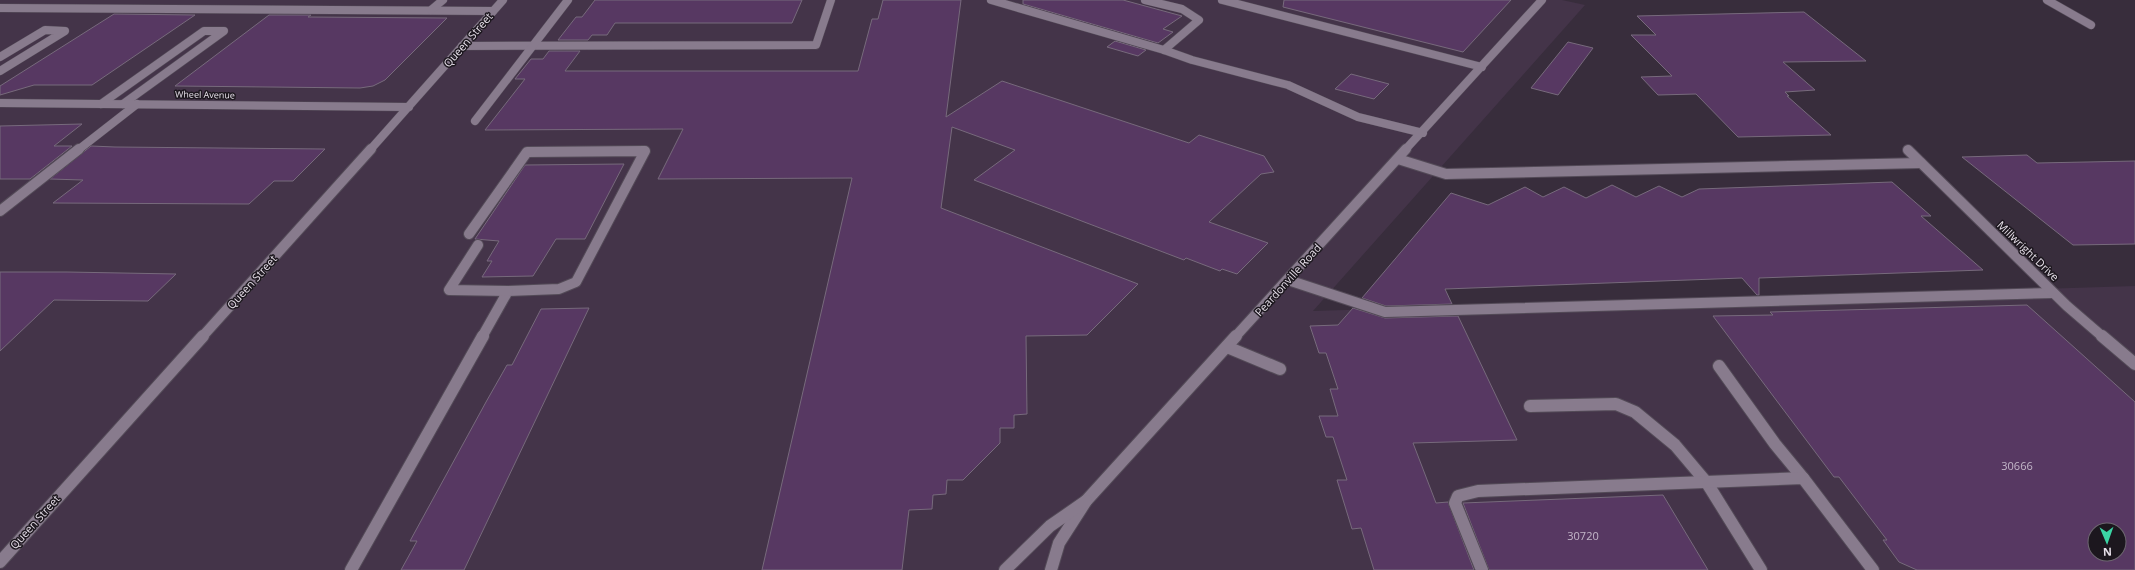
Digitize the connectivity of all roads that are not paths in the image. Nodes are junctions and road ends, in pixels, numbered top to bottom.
1 (443, 0) edge
2 (503, 0) edge
3 (568, 0) edge
4 (831, 0) edge
5 (990, 0) edge
6 (1146, 0) edge
7 (1222, 0) edge
8 (1542, 0) edge
9 (2047, 0) edge
10 (0, 8) edge
11 (431, 10) junction
12 (493, 11) junction
13 (2090, 26) dead end
14 (462, 46) junction
15 (533, 46) junction
16 (1164, 50) junction
17 (0, 58) edge
18 (1482, 67) junction
19 (0, 70) edge
20 (132, 82) junction
21 (154, 82) junction
22 (0, 103) edge
23 (101, 104) junction
24 (123, 104) junction
25 (137, 104) junction
26 (409, 107) junction
27 (475, 121) dead end
28 (1423, 133) junction
29 (1908, 150) dead end
30 (1398, 159) junction
31 (1921, 163) junction
32 (0, 211) edge
33 (469, 234) dead end
34 (478, 245) dead end
35 (1288, 280) junction
36 (508, 291) junction
37 (2053, 293) junction
38 (1227, 346) junction
39 (2135, 364) edge
40 (1719, 366) dead end
41 (1280, 369) dead end
42 (1530, 406) dead end
43 (1803, 478) junction
44 (1707, 483) junction
45 (1086, 501) junction
46 (0, 562) edge
47 (351, 570) edge
48 (1005, 570) edge
49 (1051, 570) edge
50 (1482, 570) edge
51 (1761, 570) edge
52 (1873, 570) edge

1 - 11 street
2 - 12 street, Queen Street
3 - 15 street
4 - 15 street
5 - 16 street
6 - 16 street
7 - 18 street
8 - 18 street, Peardonville Road
9 - 13 street
10 - 11 street
11 - 12 street
12 - 14 street, Queen Street
14 - 15 street
14 - 26 street, Queen Street
15 - 27 street
16 - 28 street
17 - 19 street
18 - 28 street, Peardonville Road
20 - 21 street
20 - 21 street
20 - 23 street
21 - 24 street
22 - 23 street, Wheel Avenue
23 - 24 street, Wheel Avenue
24 - 25 street, Wheel Avenue
25 - 26 street, Wheel Avenue
25 - 32 street
26 - 46 street, Queen Street
28 - 30 street, Peardonville Road
29 - 31 street, Millwright Drive
30 - 31 street
30 - 35 street, Peardonville Road
31 - 37 street, Millwright Drive
33 - 36 street
34 - 36 street
35 - 37 street
35 - 38 street, Peardonville Road
36 - 47 street
37 - 39 street, Millwright Drive
38 - 41 street
38 - 45 street, Peardonville Road
40 - 43 street
42 - 44 street
43 - 44 street
43 - 52 street
44 - 50 street
44 - 51 street
45 - 48 street
45 - 49 street, Peardonville Road

